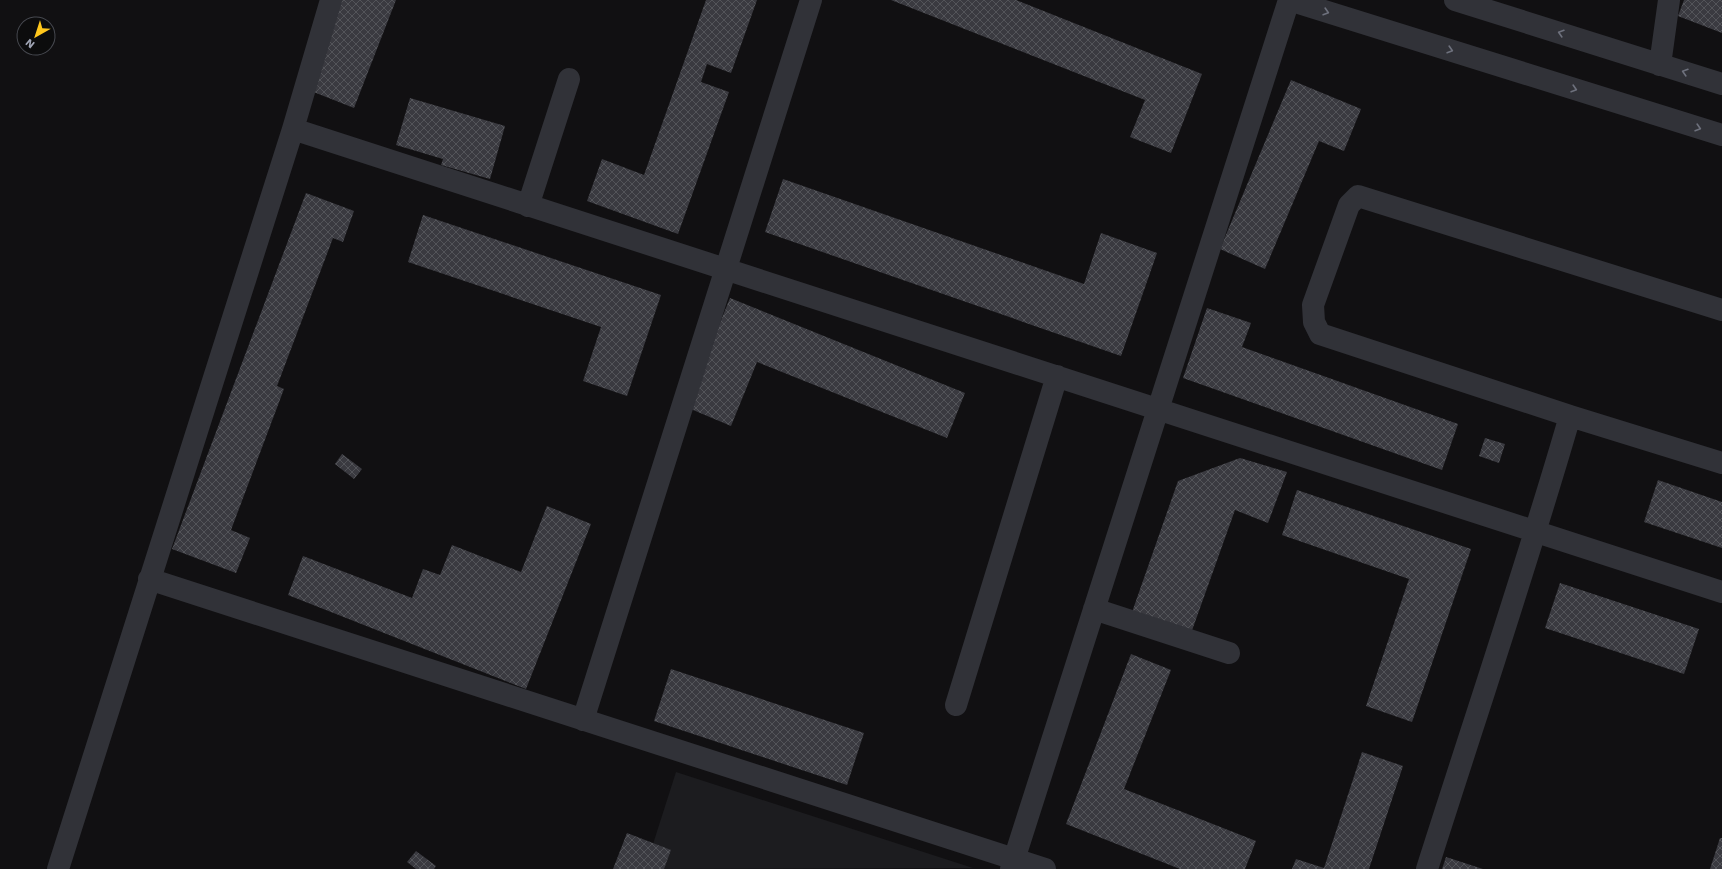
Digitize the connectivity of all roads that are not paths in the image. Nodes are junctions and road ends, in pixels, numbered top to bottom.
1 (332, 0) edge
2 (811, 0) edge
3 (1289, 0) edge
4 (1455, 0) edge
5 (1669, 0) edge
6 (1660, 64) junction
7 (569, 79) dead end
8 (1722, 84) edge
9 (292, 129) junction
10 (1722, 135) edge
11 (528, 206) junction
12 (726, 270) junction
13 (1722, 310) edge
14 (1057, 376) junction
15 (1159, 409) junction
16 (1570, 416) junction
17 (1722, 463) edge
18 (1536, 533) junction
19 (149, 579) junction
20 (1722, 592) edge
21 (1094, 609) junction
22 (1229, 653) dead end
23 (956, 705) dead end
24 (583, 720) junction
25 (1012, 864) edge
26 (58, 869) edge
27 (1045, 869) edge
28 (1427, 869) edge

1 - 9 street
2 - 12 street
3 -> 10 street
3 - 15 street
6 -> 4 street
5 - 6 street
8 -> 6 street
7 - 11 street
9 - 11 street
9 - 19 street
11 - 12 street
12 - 14 street
12 - 24 street
13 - 16 street
14 - 15 street
14 - 23 street
15 - 18 street
15 - 21 street
16 - 17 street
16 - 18 street
18 - 20 street
18 - 28 street
19 - 24 street
19 - 26 street
21 - 22 street
21 - 25 street
24 - 25 street
25 - 27 street

